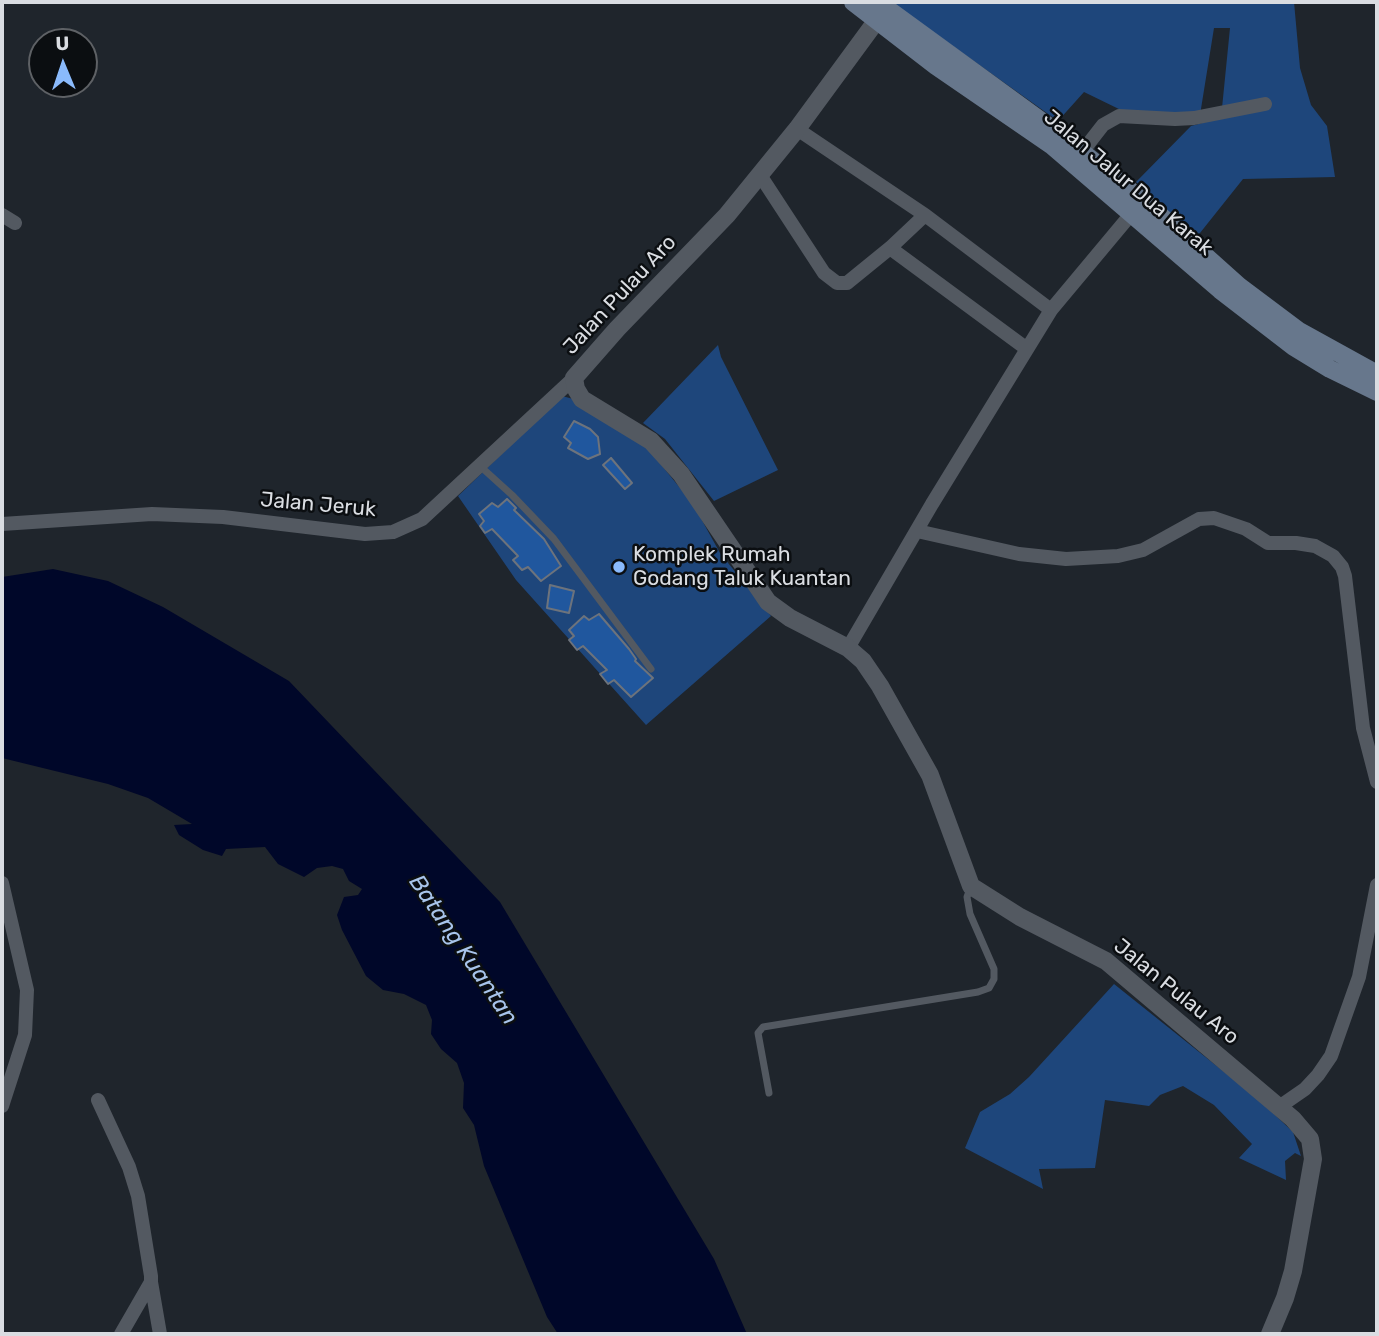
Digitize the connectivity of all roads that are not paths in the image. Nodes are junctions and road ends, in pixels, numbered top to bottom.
1 (853, 2) edge
2 (878, 11) edge
3 (1265, 104) dead end
4 (797, 129) junction
5 (1082, 152) junction
6 (760, 175) junction
7 (1132, 213) junction
8 (2, 215) edge
9 (925, 215) junction
10 (15, 223) dead end
11 (890, 248) junction
12 (1051, 310) junction
13 (1027, 349) junction
14 (1377, 374) edge
15 (574, 379) junction
16 (1377, 393) edge
17 (480, 466) junction
18 (2, 524) edge
19 (917, 531) junction
20 (848, 648) junction
21 (651, 669) dead end
22 (1377, 782) edge
23 (2, 883) edge
24 (1377, 885) edge
25 (971, 886) junction
26 (769, 1093) dead end
27 (98, 1100) dead end
28 (2, 1106) edge
29 (1279, 1107) junction
30 (151, 1282) junction
31 (121, 1334) edge
32 (160, 1334) edge
33 (1270, 1334) edge

1 - 2 main road, Jalan Jalur Dua Karak
2 - 4 street, Jalan Pulau Aro
2 - 5 main road, Jalan Jalur Dua Karak
2 - 7 main road, Jalan Jalur Dua Karak
3 - 5 street
4 - 6 street, Jalan Pulau Aro
4 - 9 street
5 - 14 main road, Jalan Jalur Dua Karak
6 - 11 street
6 - 15 street, Jalan Pulau Aro
7 - 12 street
7 - 16 main road, Jalan Jalur Dua Karak
8 - 10 street
9 - 11 street
9 - 12 street
11 - 13 street
12 - 13 street
13 - 19 street
15 - 17 street, Jalan Jeruk
15 - 20 street, Jalan Pulau Aro
17 - 18 street, Jalan Jeruk
17 - 21 lane
19 - 20 street
19 - 22 street
20 - 25 street, Jalan Pulau Aro
23 - 28 street
24 - 29 street
25 - 26 lane
25 - 29 street, Jalan Pulau Aro
27 - 30 street
29 - 33 street, Jalan Pulau Aro
30 - 31 street
30 - 32 street

